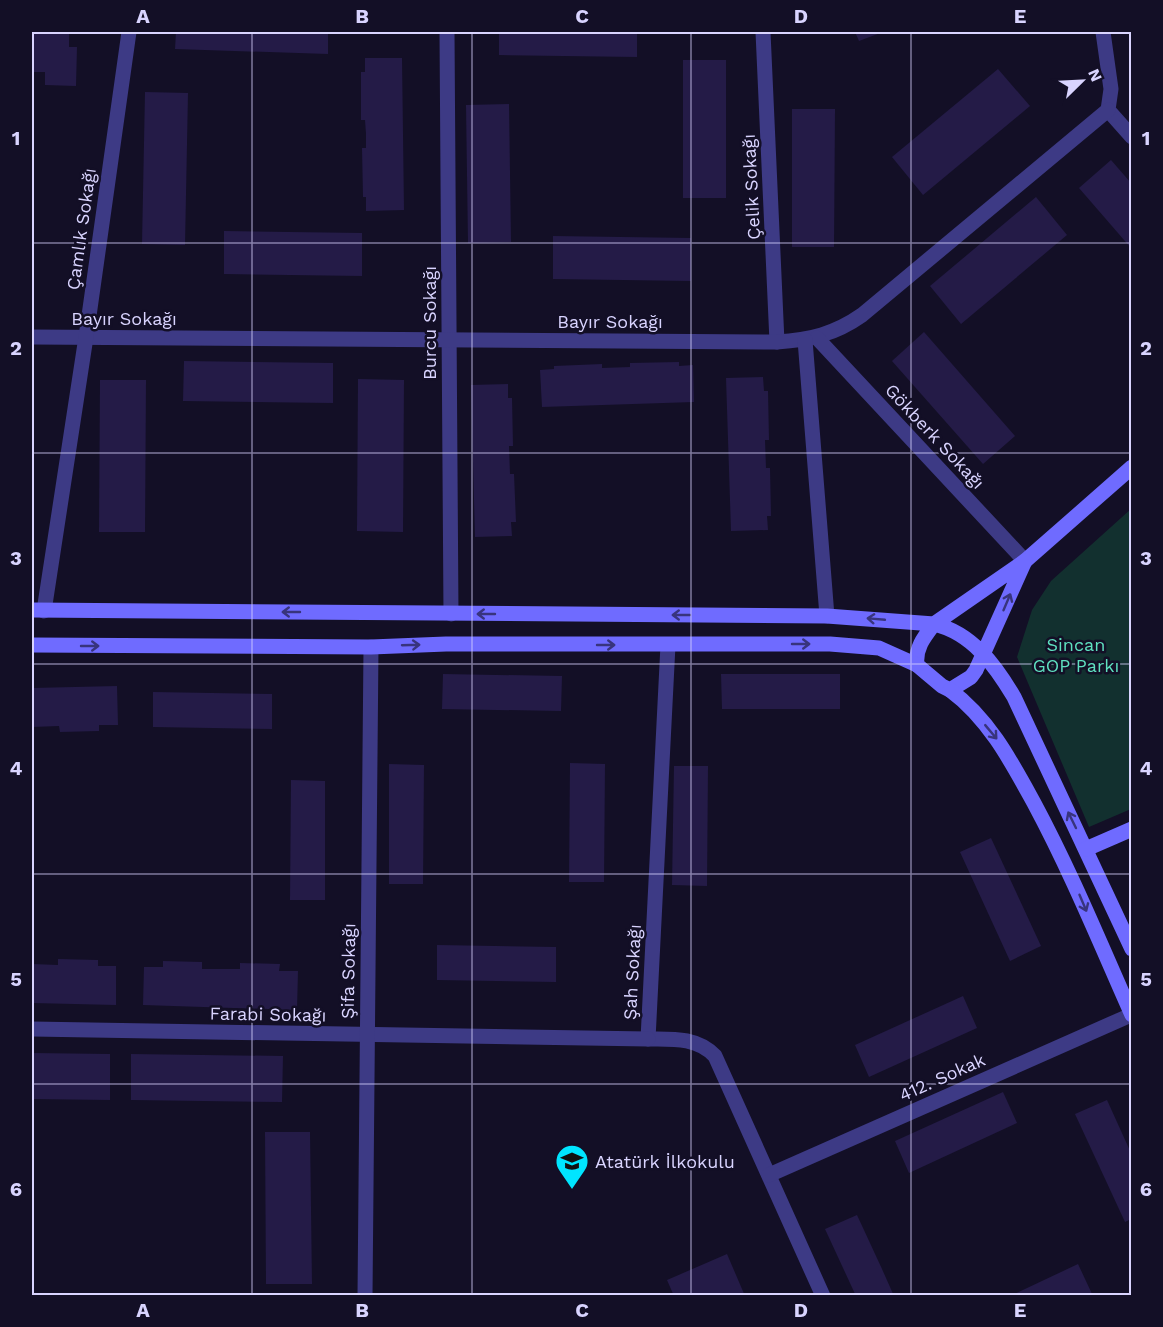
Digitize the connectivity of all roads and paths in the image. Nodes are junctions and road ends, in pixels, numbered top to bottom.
1 (129, 32) edge
2 (447, 32) edge
3 (763, 32) edge
4 (1103, 32) edge
5 (1108, 110) junction
6 (1131, 137) edge
7 (32, 337) edge
8 (86, 337) junction
9 (449, 339) junction
10 (811, 339) junction
11 (777, 342) junction
12 (1131, 467) edge
13 (1025, 561) junction
14 (38, 611) edge
15 (451, 614) junction
16 (827, 616) junction
17 (934, 624) junction
18 (32, 645) edge
19 (668, 645) junction
20 (371, 647) junction
21 (984, 656) junction
22 (916, 665) junction
23 (950, 690) junction
24 (1131, 829) edge
25 (1086, 849) junction
26 (1131, 949) edge
27 (1131, 1015) edge
28 (32, 1029) edge
29 (367, 1035) junction
30 (648, 1039) junction
31 (769, 1175) junction
32 (365, 1296) edge
33 (823, 1296) edge

1 - 8 street, Çamlık Sokağı
2 - 9 street, Burcu Sokağı
3 - 11 street, Çelik Sokağı
4 - 5 street
5 - 6 street
5 - 10 street, Bayır Sokağı
7 - 8 street, Bayır Sokağı
8 - 9 street, Bayır Sokağı
8 - 14 street, Çamlık Sokağı
9 - 11 street, Bayır Sokağı
9 - 15 street, Burcu Sokağı
10 - 11 street, Bayır Sokağı
10 - 13 street, Gökberk Sokağı
10 - 16 street
12 - 13 main road
13 - 17 main road
21 -> 13 main road
15 -> 14 main road
16 -> 15 main road
17 -> 16 main road
17 - 21 main road
17 - 22 main road
18 -> 20 main road
20 -> 19 main road
19 -> 22 main road
19 - 30 street, Şah Sokağı
20 - 29 street, Şifa Sokağı
21 - 23 main road
25 -> 21 main road
22 - 23 main road
23 -> 27 main road
24 - 25 main road
25 - 26 main road
27 - 31 street, 412. Sokak
28 - 29 street, Farabi Sokağı
29 - 30 street, Farabi Sokağı
29 - 32 street, Şifa Sokağı
30 - 31 street, Şah Sokağı
31 - 33 street, Şah Sokağı

